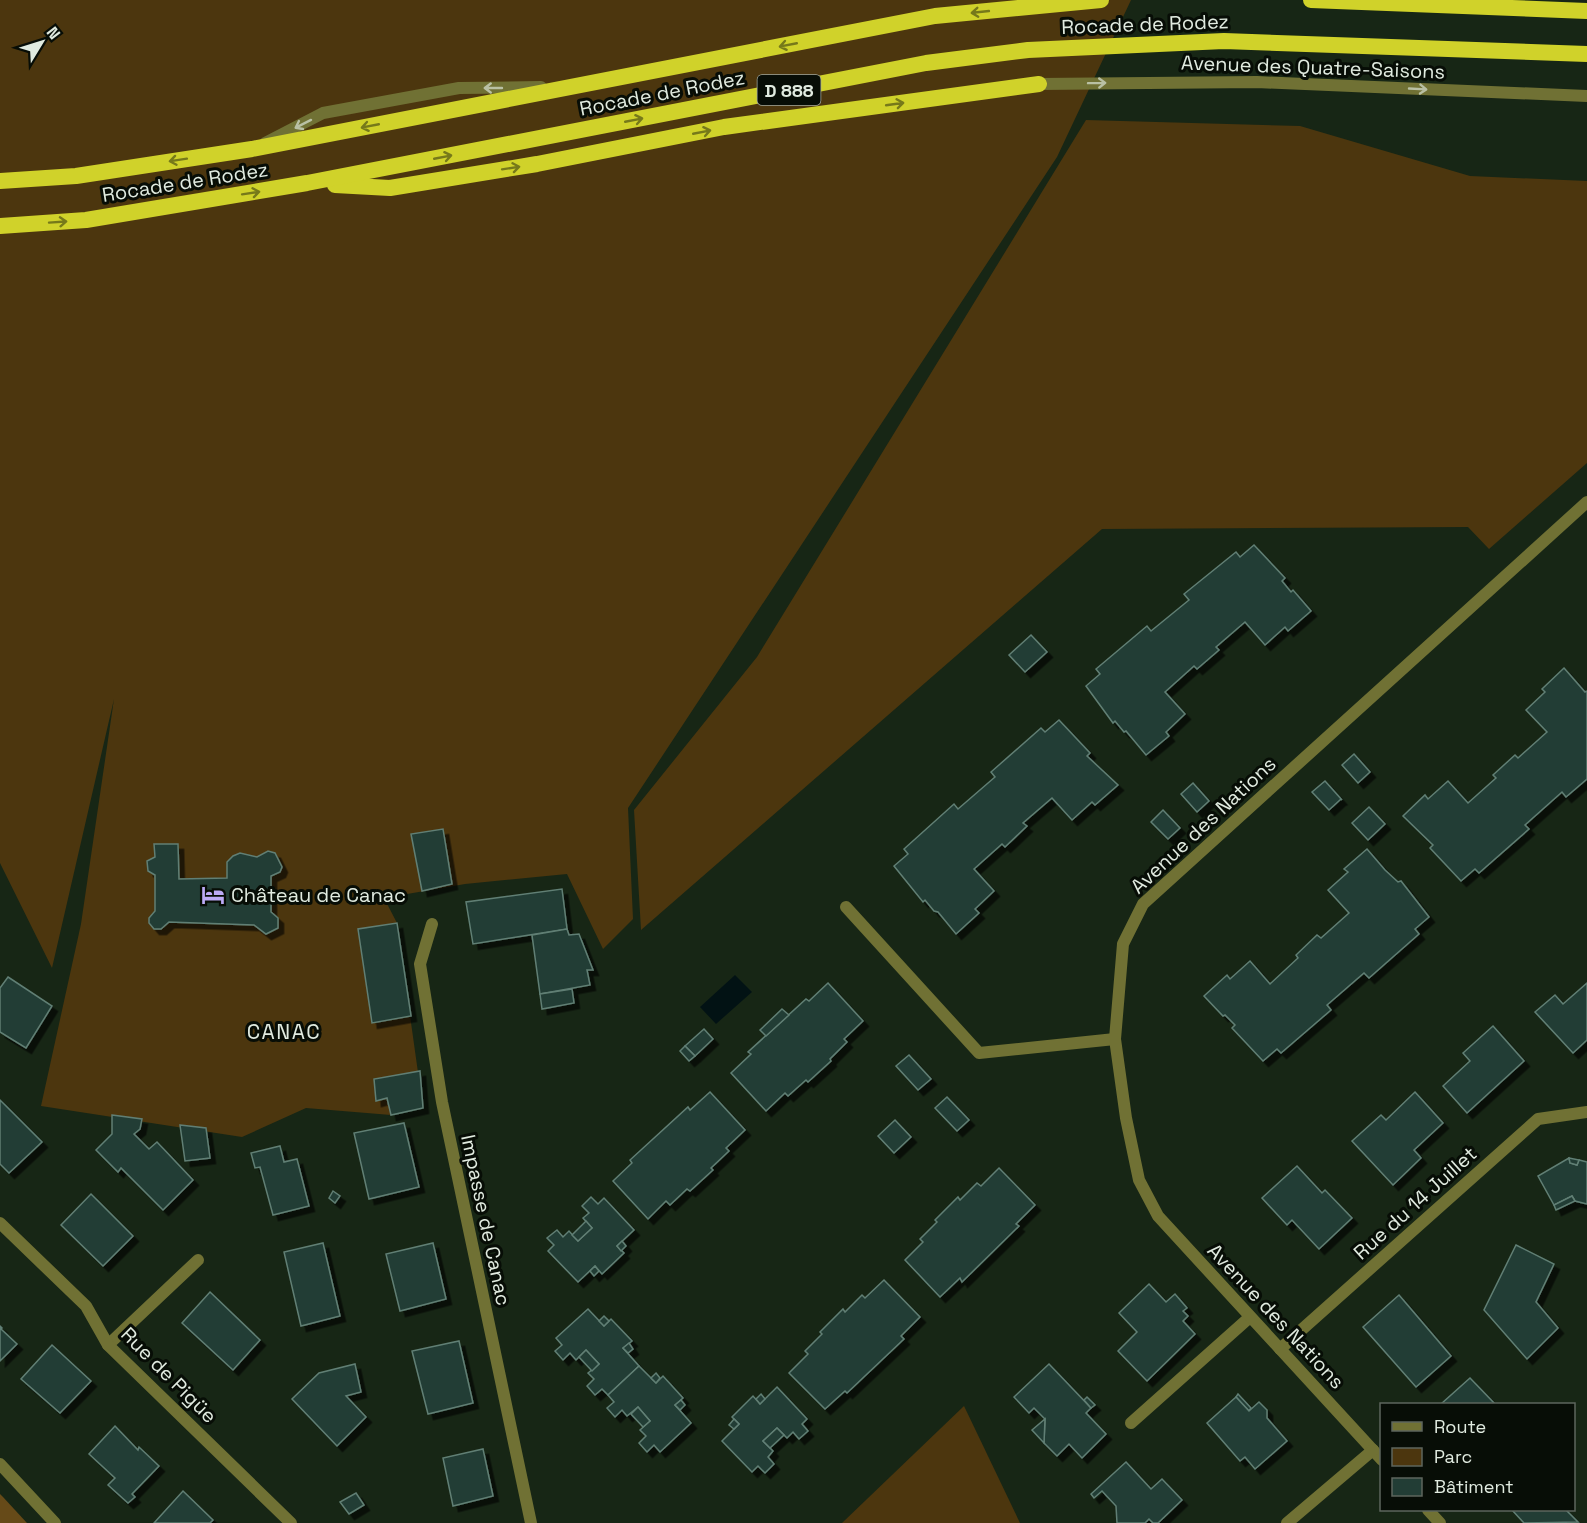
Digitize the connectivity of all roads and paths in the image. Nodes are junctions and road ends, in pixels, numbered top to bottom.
1 (1101, 0) edge
2 (1311, 0) edge
3 (1587, 11) edge
4 (1587, 54) edge
5 (1039, 84) joint
6 (1587, 96) edge
7 (0, 181) edge
8 (307, 183) junction
9 (0, 226) edge
10 (1587, 502) edge
11 (846, 907) dead end
12 (432, 924) dead end
13 (1115, 1039) junction
14 (1587, 1112) edge
15 (0, 1223) edge
16 (198, 1260) dead end
17 (1250, 1317) junction
18 (108, 1345) junction
19 (1280, 1349) junction
20 (1131, 1423) dead end
21 (1373, 1450) junction
22 (1380, 1458) edge
23 (0, 1464) edge
24 (1430, 1511) edge
25 (55, 1523) edge
26 (291, 1523) edge
27 (531, 1523) edge
28 (1287, 1523) edge
29 (1440, 1523) edge

1 -> 7 highway, Rocade de Rodez / D 888
2 - 3 highway
8 -> 4 highway, Rocade de Rodez / D 888
5 -> 6 street, Avenue des Quatre-Saisons
8 -> 5 highway
9 -> 8 highway, Rocade de Rodez / D 888
10 - 13 street, Avenue des Nations
11 - 13 street
12 - 27 street, Impasse de Canac
13 - 17 street, Avenue des Nations
14 - 19 street, Rue du 14 Juillet
15 - 18 street, Rue de Pigüe
16 - 18 street
17 - 19 street, Avenue des Nations
17 - 20 street
18 - 26 street, Rue de Pigüe
19 - 21 street, Avenue des Nations
21 - 22 street, Avenue des Nations
21 - 28 street
23 - 25 street
24 - 29 street

